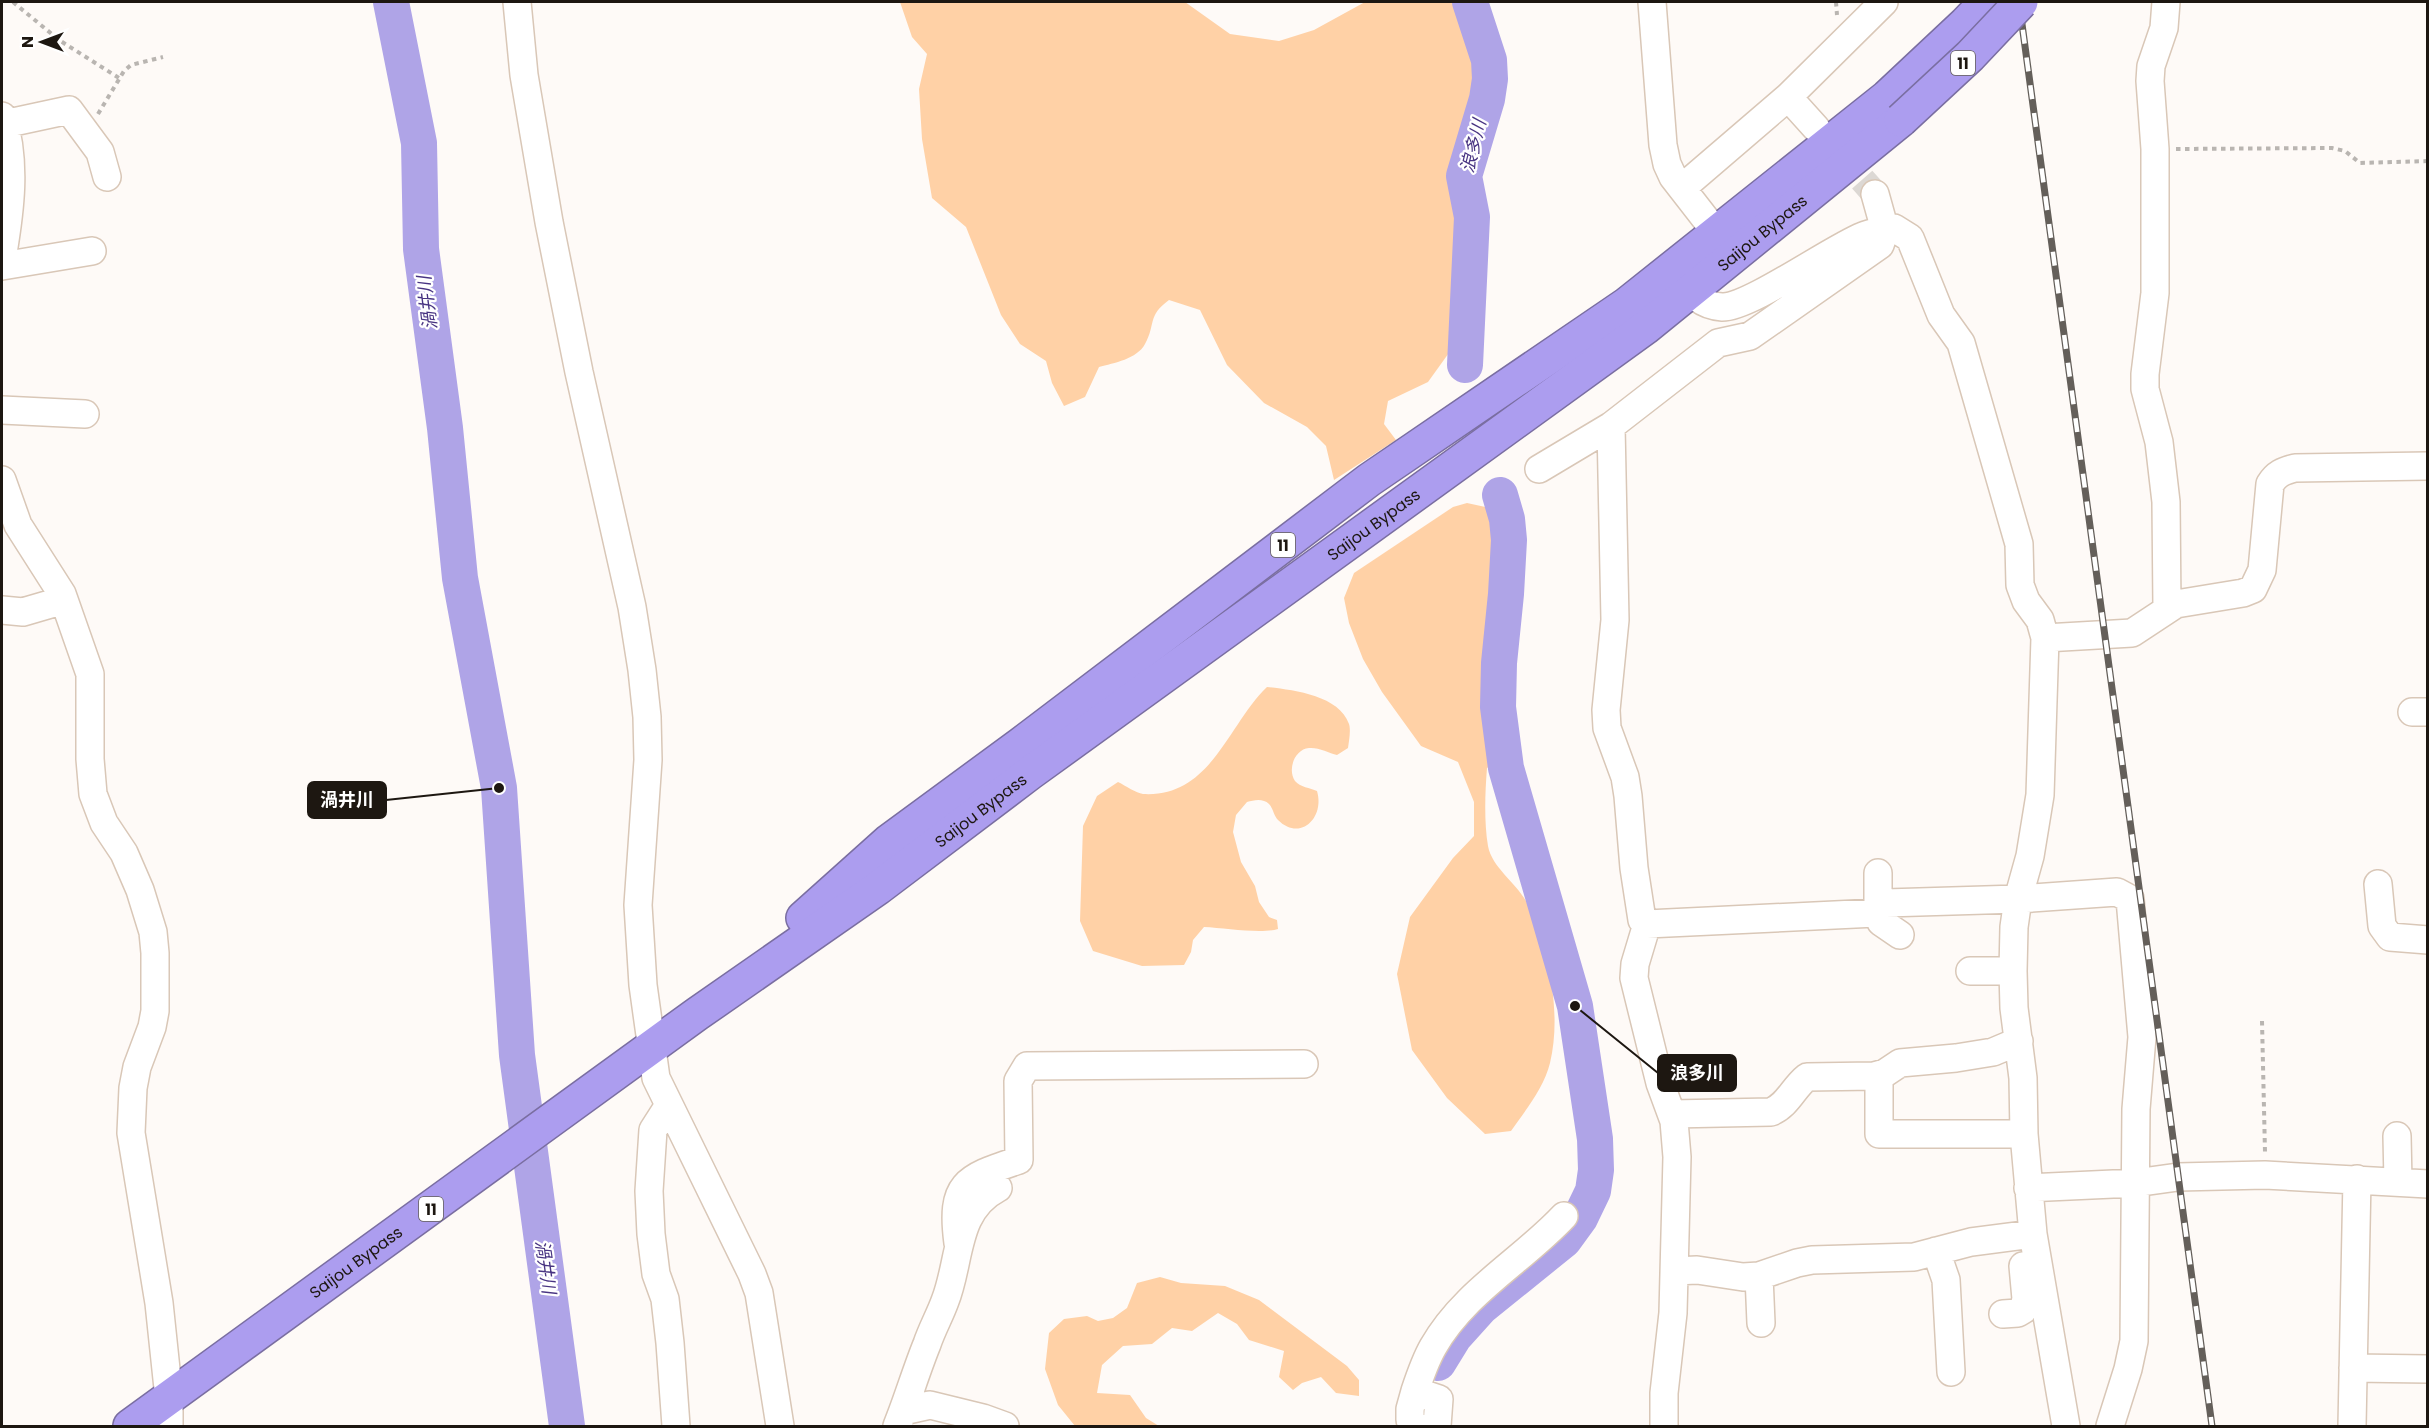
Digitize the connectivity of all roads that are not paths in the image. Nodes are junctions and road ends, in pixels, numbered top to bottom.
1 (517, 2) edge
2 (1652, 2) edge
3 (1884, 2) edge
4 (1986, 2) edge
5 (2021, 2) edge
6 (2166, 2) edge
7 (1788, 97) junction
8 (1894, 108) junction
9 (3, 120) edge
10 (1816, 128) tunnel mouth
11 (106, 177) dead end
12 (1682, 188) junction
13 (1875, 194) tunnel mouth
14 (6, 200) edge
15 (1885, 231) junction
16 (1725, 244) junction
17 (92, 251) dead end
18 (2, 259) edge
19 (2, 266) edge
20 (1680, 280) junction
21 (2, 410) edge
22 (85, 414) dead end
23 (1611, 426) junction
24 (2427, 466) edge
25 (1539, 469) dead end
26 (2, 480) edge
27 (7, 514) edge
28 (64, 600) junction
29 (2167, 608) junction
30 (2, 610) edge
31 (2045, 638) junction
32 (1878, 873) dead end
33 (2378, 884) dead end
34 (2018, 899) junction
35 (1878, 911) junction
36 (1647, 924) junction
37 (1900, 935) dead end
38 (2427, 940) edge
39 (1970, 971) dead end
40 (2013, 971) junction
41 (2019, 1041) junction
42 (651, 1048) junction
43 (1304, 1064) dead end
44 (1879, 1075) junction
45 (669, 1105) junction
46 (1672, 1114) junction
47 (2024, 1134) junction
48 (2397, 1136) dead end
49 (2357, 1179) junction
50 (2398, 1182) junction
51 (2135, 1183) junction
52 (2427, 1184) edge
53 (998, 1188) dead end
54 (2028, 1188) junction
55 (1564, 1216) dead end
56 (2027, 1234) junction
57 (958, 1243) junction
58 (1936, 1251) junction
59 (1675, 1271) junction
60 (1759, 1276) junction
61 (2002, 1314) dead end
62 (1761, 1323) dead end
63 (2353, 1368) junction
64 (2427, 1369) edge
65 (1951, 1372) dead end
66 (1424, 1393) junction
67 (169, 1412) edge
68 (900, 1419) edge
69 (130, 1426) edge
70 (676, 1426) edge
71 (780, 1426) edge
72 (1005, 1426) edge
73 (1416, 1426) edge
74 (1437, 1426) edge
75 (1664, 1426) edge
76 (2066, 1426) edge
77 (2110, 1426) edge
78 (2352, 1426) edge

1 - 42 street
2 - 12 street
3 - 7 street
4 - 8 highway, Saijou Bypass / 11
5 - 8 highway, Saijou Bypass / 11, bridge
6 - 29 street
7 - 10 street
7 - 12 street
8 - 16 highway, Saijou Bypass / 11
9 - 11 street
9 - 14 street
12 - 16 street
13 - 15 street
14 - 18 street
15 - 20 street
15 - 23 street
15 - 31 street
16 - 20 highway, Saijou Bypass / 11
17 - 19 street
20 - 42 highway, Saijou Bypass / 11
21 - 22 street
23 - 25 street
23 - 36 street
24 - 29 street
26 - 27 street
27 - 28 street
28 - 30 street
28 - 67 street
29 - 31 street
31 - 34 street
32 - 35 street
33 - 38 street
34 - 35 street
34 - 40 street
34 - 51 street
35 - 36 street
35 - 37 street
36 - 46 street
39 - 40 street
40 - 41 street
41 - 44 street
41 - 47 street
42 - 45 street
42 - 67 highway, Saijou Bypass / 11
43 - 57 street
44 - 46 street
44 - 47 street
45 - 70 street
45 - 71 street
46 - 59 street
47 - 54 street
48 - 50 street
49 - 50 street
49 - 51 street
49 - 63 street
50 - 52 street
51 - 54 street
51 - 77 street
53 - 57 street
54 - 56 street
55 - 66 street
56 - 58 street
56 - 61 street
56 - 76 street
57 - 68 street
58 - 60 street
58 - 65 street
59 - 60 street
59 - 75 street
60 - 62 street
63 - 64 street
63 - 78 street
66 - 73 street
66 - 74 street
67 - 69 highway, Saijou Bypass / 11
68 - 72 street

